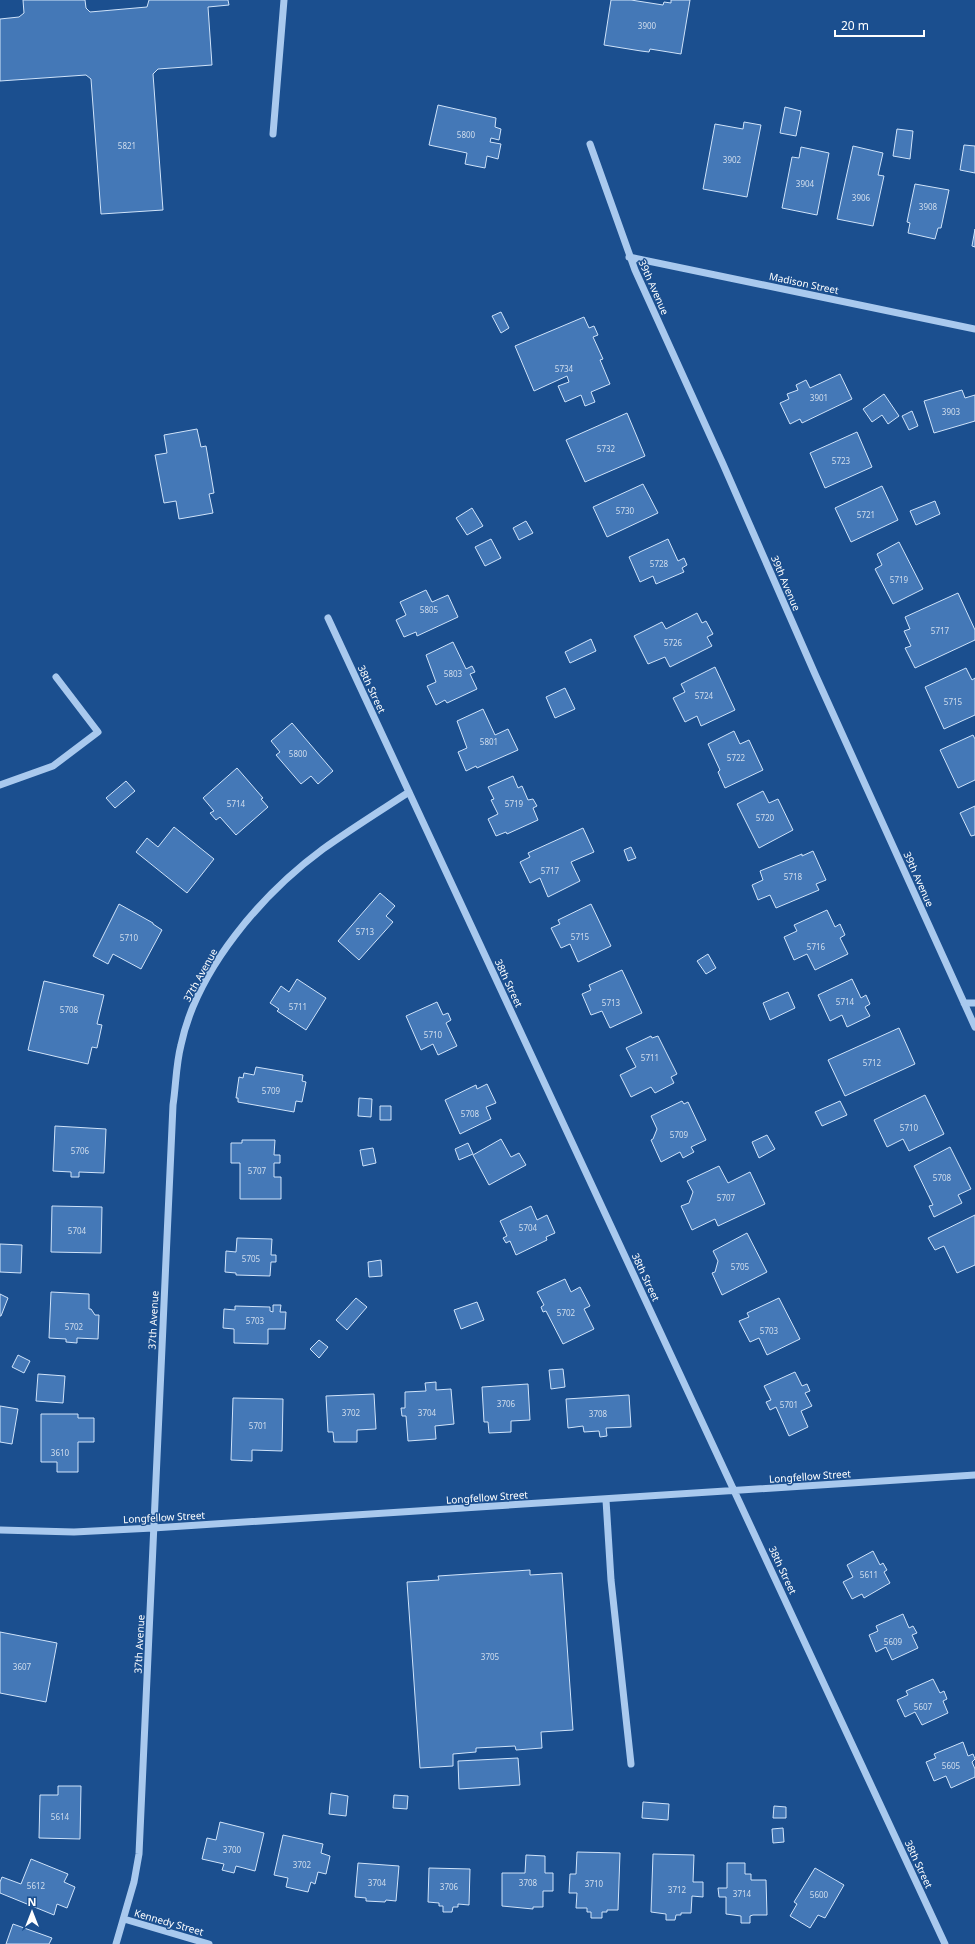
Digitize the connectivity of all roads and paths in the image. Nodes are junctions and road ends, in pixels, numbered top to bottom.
1 (284, 0) edge
2 (273, 134) dead end
3 (590, 144) dead end
4 (629, 256) junction
5 (975, 329) edge
6 (328, 618) dead end
7 (56, 677) dead end
8 (0, 785) edge
9 (409, 792) junction
10 (975, 1003) edge
11 (964, 1004) junction
12 (975, 1027) edge
13 (975, 1475) edge
14 (735, 1491) junction
15 (606, 1500) junction
16 (153, 1528) junction
17 (0, 1530) edge
18 (631, 1764) dead end
19 (124, 1920) junction
20 (116, 1944) edge
21 (209, 1944) edge
22 (945, 1944) edge

1 - 2 street
3 - 4 street, 39th Avenue
4 - 5 street, Madison Street
4 - 11 street, 39th Avenue
6 - 9 street, 38th Street
7 - 8 street
9 - 14 street, 38th Street
9 - 16 street, 37th Avenue
10 - 11 street
11 - 12 street, 39th Avenue
13 - 14 street, Longfellow Street
14 - 15 street, Longfellow Street
14 - 22 street, 38th Street
15 - 16 street, Longfellow Street
15 - 18 street
16 - 17 street, Longfellow Street
16 - 19 street, 37th Avenue
19 - 20 street, 37th Avenue
19 - 21 street, Kennedy Street

